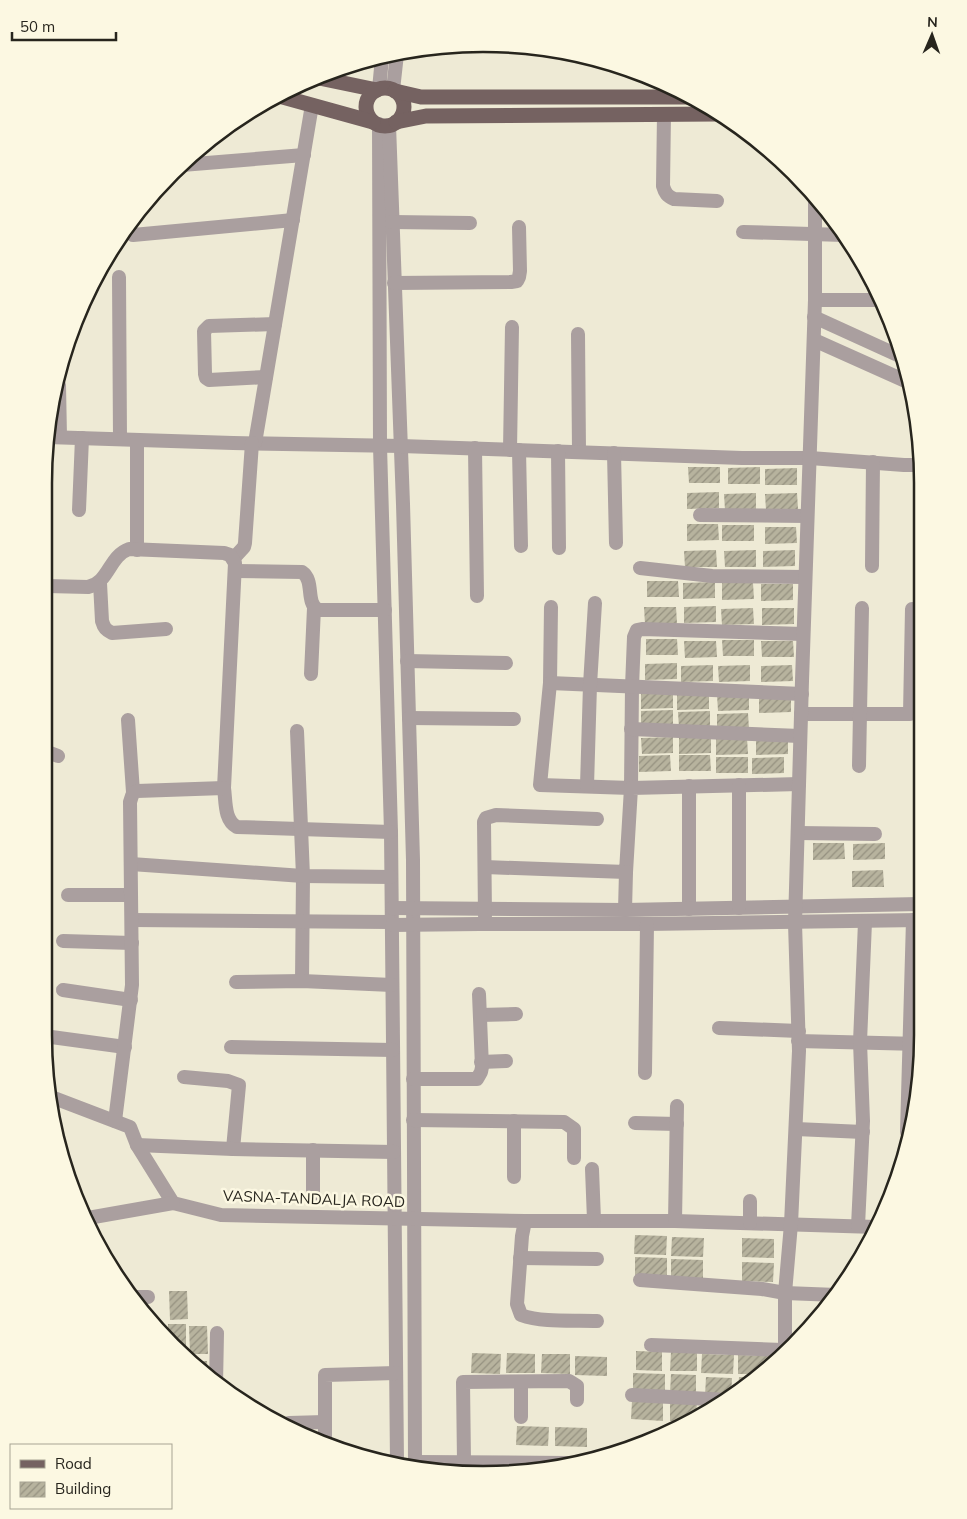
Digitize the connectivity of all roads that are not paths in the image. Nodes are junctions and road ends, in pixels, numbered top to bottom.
1 (395, 62) edge
2 (383, 65) edge
3 (331, 80) edge
4 (386, 90) junction
5 (674, 97) edge
6 (289, 99) edge
7 (312, 105) junction
8 (664, 114) junction
9 (705, 114) edge
10 (384, 123) junction
11 (304, 155) junction
12 (194, 164) edge
13 (717, 201) dead end
14 (815, 208) edge
15 (293, 220) junction
16 (392, 222) junction
17 (470, 223) dead end
18 (519, 227) dead end
19 (743, 232) dead end
20 (815, 235) junction
21 (835, 235) edge
22 (133, 236) dead end
23 (119, 277) dead end
24 (394, 283) junction
25 (815, 300) junction
26 (873, 300) edge
27 (814, 317) junction
28 (275, 324) junction
29 (512, 327) dead end
30 (578, 334) dead end
31 (814, 340) junction
32 (895, 354) edge
33 (266, 377) junction
34 (902, 379) edge
35 (54, 437) edge
36 (82, 438) junction
37 (120, 439) junction
38 (137, 440) junction
39 (254, 443) junction
40 (380, 446) junction
41 (401, 446) junction
42 (475, 448) junction
43 (515, 450) junction
44 (558, 451) junction
45 (579, 452) junction
46 (614, 453) junction
47 (810, 458) junction
48 (872, 462) junction
49 (914, 465) edge
50 (79, 510) dead end
51 (700, 515) dead end
52 (808, 516) junction
53 (616, 543) dead end
54 (520, 546) dead end
55 (559, 548) dead end
56 (137, 550) junction
57 (234, 565) junction
58 (872, 566) dead end
59 (640, 568) dead end
60 (805, 576) junction
61 (100, 582) junction
62 (52, 586) edge
63 (477, 596) dead end
64 (595, 604) dead end
65 (551, 607) dead end
66 (314, 608) junction
67 (862, 608) dead end
68 (912, 609) dead end
69 (384, 610) junction
70 (166, 629) dead end
71 (803, 634) junction
72 (407, 661) junction
73 (506, 663) dead end
74 (311, 674) dead end
75 (550, 684) junction
76 (590, 685) junction
77 (632, 687) junction
78 (802, 694) junction
79 (801, 714) junction
80 (861, 714) junction
81 (409, 718) junction
82 (514, 719) dead end
83 (128, 720) dead end
84 (631, 729) junction
85 (297, 731) dead end
86 (800, 736) junction
87 (859, 766) dead end
88 (799, 784) junction
89 (739, 785) junction
90 (587, 786) junction
91 (688, 786) junction
92 (224, 788) junction
93 (631, 788) junction
94 (134, 792) junction
95 (596, 819) dead end
96 (301, 829) junction
97 (391, 832) junction
98 (798, 833) junction
99 (875, 834) dead end
100 (130, 864) junction
101 (485, 867) junction
102 (626, 872) junction
103 (303, 876) junction
104 (391, 877) junction
105 (68, 895) dead end
106 (131, 895) junction
107 (914, 904) edge
108 (414, 907) junction
109 (796, 907) junction
110 (485, 908) junction
111 (739, 908) junction
112 (689, 909) junction
113 (625, 910) junction
114 (392, 918) junction
115 (132, 920) junction
116 (914, 920) edge
117 (302, 921) junction
118 (795, 922) junction
119 (865, 922) junction
120 (414, 924) junction
121 (485, 924) junction
122 (647, 924) junction
123 (63, 941) dead end
124 (132, 943) junction
125 (302, 981) junction
126 (236, 982) dead end
127 (392, 985) junction
128 (63, 990) dead end
129 (479, 994) dead end
130 (131, 1000) junction
131 (516, 1014) dead end
132 (480, 1015) junction
133 (719, 1028) dead end
134 (799, 1036) junction
135 (52, 1037) edge
136 (860, 1042) junction
137 (914, 1044) edge
138 (125, 1047) junction
139 (230, 1047) dead end
140 (393, 1050) junction
141 (914, 1055) edge
142 (481, 1062) junction
143 (506, 1062) dead end
144 (645, 1073) dead end
145 (184, 1077) dead end
146 (413, 1079) junction
147 (910, 1096) edge
148 (57, 1099) edge
149 (677, 1106) dead end
150 (413, 1120) junction
151 (115, 1121) junction
152 (514, 1121) junction
153 (635, 1123) dead end
154 (677, 1124) junction
155 (796, 1129) junction
156 (863, 1132) junction
157 (137, 1145) junction
158 (233, 1149) junction
159 (313, 1150) junction
160 (394, 1152) junction
161 (574, 1158) dead end
162 (592, 1169) dead end
163 (514, 1177) dead end
164 (313, 1196) dead end
165 (750, 1201) dead end
166 (173, 1203) junction
167 (93, 1217) edge
168 (394, 1218) junction
169 (414, 1218) junction
170 (594, 1220) junction
171 (525, 1221) junction
172 (675, 1221) junction
173 (750, 1223) junction
174 (791, 1224) junction
175 (858, 1226) junction
176 (870, 1227) edge
177 (520, 1258) junction
178 (597, 1259) dead end
179 (640, 1280) dead end
180 (785, 1293) junction
181 (825, 1298) edge
182 (597, 1321) dead end
183 (217, 1333) dead end
184 (785, 1343) edge
185 (651, 1345) dead end
186 (778, 1350) edge
187 (216, 1373) edge
188 (396, 1373) junction
189 (520, 1382) junction
190 (632, 1395) dead end
191 (715, 1399) edge
192 (577, 1400) dead end
193 (520, 1418) dead end
194 (325, 1422) junction
195 (295, 1423) edge
196 (325, 1436) edge
197 (397, 1458) edge
198 (415, 1461) edge
199 (464, 1462) junction
200 (430, 1463) edge
201 (535, 1464) edge

1 - 4 street
2 - 4 street
3 - 4 main road
4 - 5 main road
4 - 10 main road
4 - 10 main road
6 - 7 main road
7 - 10 main road
7 - 11 street
8 - 9 main road
8 - 10 main road
8 - 13 street
10 - 16 street
10 - 40 street
11 - 12 street
11 - 15 street
14 - 20 street
15 - 22 street
15 - 28 street
16 - 17 street
16 - 24 street
18 - 24 street
19 - 20 street
20 - 21 street
20 - 25 street
23 - 37 street
24 - 41 street
25 - 26 street
25 - 27 street
27 - 31 street
27 - 32 street
28 - 33 street
28 - 33 street
29 - 43 street
30 - 45 street
31 - 34 street
31 - 47 street
33 - 39 street
35 - 36 street
36 - 37 street
36 - 50 street
37 - 38 street
38 - 39 street
38 - 56 street
39 - 40 street
39 - 57 street
40 - 41 street
40 - 69 street
41 - 42 street
41 - 72 street
42 - 43 street
42 - 63 street
43 - 44 street
43 - 54 street
44 - 45 street
44 - 55 street
45 - 46 street
46 - 47 street
46 - 53 street
47 - 48 street
47 - 52 street
48 - 49 street
48 - 58 street
51 - 52 street
52 - 60 street
56 - 57 street
56 - 61 street
57 - 66 street
57 - 92 street
59 - 60 street
60 - 71 street
61 - 62 street
61 - 70 street
64 - 76 street
65 - 75 street
66 - 69 street
66 - 74 street
67 - 80 street
68 - 80 street
69 - 97 street
71 - 77 street
71 - 78 street
72 - 73 street
72 - 81 street
75 - 76 street
75 - 90 street
76 - 77 street
76 - 90 street
77 - 78 street
77 - 84 street
78 - 79 street
79 - 80 street
79 - 86 street
80 - 87 street
81 - 82 street
81 - 108 street
83 - 94 street
84 - 86 street
84 - 93 street
85 - 96 street
86 - 88 street
88 - 89 street
88 - 98 street
89 - 91 street
89 - 111 street
90 - 93 street
91 - 93 street
91 - 112 street
92 - 94 street
92 - 96 street
93 - 102 street
94 - 100 street
95 - 101 street
96 - 97 street
96 - 103 street
97 - 104 street
98 - 99 street
98 - 109 street
100 - 103 street
100 - 106 street
101 - 102 street
101 - 110 street
102 - 113 street
103 - 104 street
103 - 117 street
104 - 114 street
105 - 106 street
106 - 115 street
107 - 109 street
108 - 110 street
108 - 114 street
108 - 120 street
109 - 111 street
109 - 118 street
110 - 113 street
110 - 121 street
111 - 112 street
112 - 113 street
114 - 117 street
114 - 120 street
114 - 127 street
115 - 117 street
115 - 124 street
116 - 119 street
117 - 125 street
118 - 119 street
118 - 122 street
118 - 134 street
119 - 136 street
120 - 121 street
120 - 146 street
121 - 122 street
122 - 144 street
123 - 124 street
124 - 130 street
125 - 126 street
125 - 127 street
127 - 140 street
128 - 130 street
129 - 132 street
130 - 138 street
131 - 132 street
132 - 142 street
133 - 134 street
134 - 136 street
134 - 155 street
135 - 138 street
136 - 137 street
136 - 156 street
138 - 151 street
139 - 140 street
140 - 160 street
141 - 147 street
142 - 143 street
142 - 146 street
145 - 158 street
146 - 150 street
148 - 151 street
149 - 154 street
150 - 152 street
150 - 169 street
151 - 157 street
152 - 161 street
152 - 163 street
153 - 154 street
154 - 172 street
155 - 156 street
155 - 174 street
156 - 175 street
157 - 158 street
157 - 166 street
158 - 159 street
159 - 160 street
159 - 164 street
160 - 168 street
162 - 170 street
165 - 173 street
166 - 167 street
166 - 168 street, VASNA-TANDALJA ROAD
168 - 169 street, VASNA-TANDALJA ROAD
168 - 188 street
169 - 171 street, VASNA-TANDALJA ROAD
169 - 198 street
170 - 171 street, VASNA-TANDALJA ROAD
170 - 172 street, VASNA-TANDALJA ROAD
171 - 177 street
172 - 173 street, VASNA-TANDALJA ROAD
173 - 174 street, VASNA-TANDALJA ROAD
174 - 175 street, VASNA-TANDALJA ROAD
174 - 180 street
175 - 176 street, VASNA-TANDALJA ROAD
177 - 178 street
177 - 182 street
179 - 180 street
180 - 181 street
180 - 184 street
183 - 187 street
185 - 186 street
188 - 194 street
188 - 197 street
189 - 192 street
189 - 193 street
189 - 199 street
190 - 191 street
194 - 195 street
194 - 196 street
199 - 200 street
199 - 201 street

